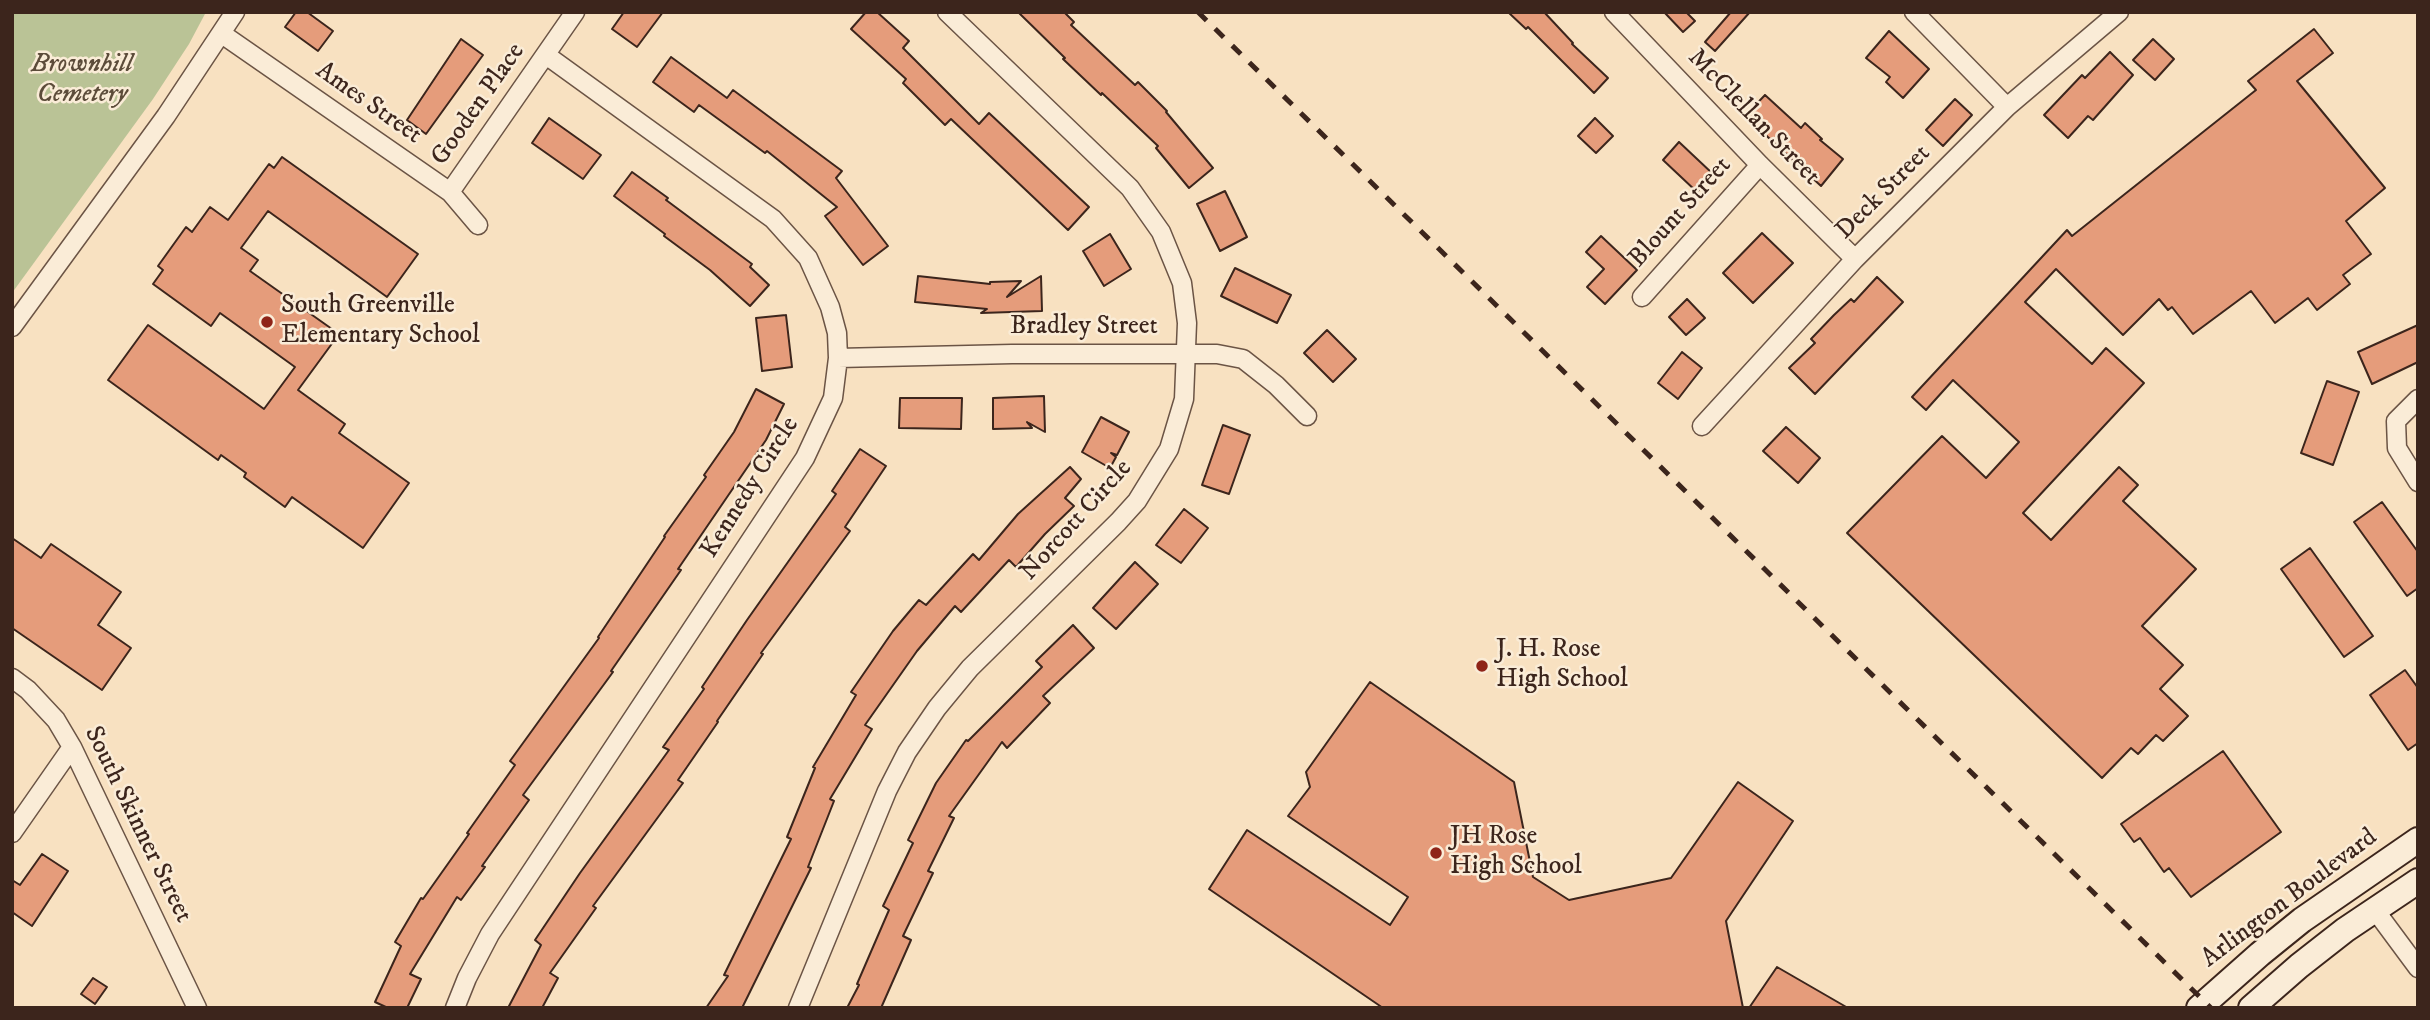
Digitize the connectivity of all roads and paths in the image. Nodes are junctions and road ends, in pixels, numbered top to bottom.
1 (235, 12) edge
2 (575, 12) edge
3 (947, 12) edge
4 (1614, 12) edge
5 (1914, 12) edge
6 (2119, 12) edge
7 (222, 34) junction
8 (546, 55) junction
9 (2007, 107) junction
10 (1760, 165) junction
11 (450, 192) junction
12 (478, 225) dead end
13 (1855, 259) junction
14 (1642, 297) dead end
15 (12, 327) edge
16 (1187, 353) junction
17 (838, 358) junction
18 (2418, 399) edge
19 (1307, 416) dead end
20 (1702, 426) dead end
21 (2418, 482) edge
22 (12, 678) edge
23 (72, 747) junction
24 (12, 833) edge
25 (2418, 840) edge
26 (2356, 881) junction
27 (2418, 881) edge
28 (2375, 909) junction
29 (2418, 968) edge
30 (197, 1008) edge
31 (455, 1008) edge
32 (798, 1008) edge
33 (2199, 1008) edge
34 (2251, 1008) edge

1 - 7 street
2 - 8 street, Gooden Place
3 - 16 street, Norcott Circle
4 - 10 street, McClellan Street
5 - 9 street
6 - 9 street, Deck Street
7 - 11 street, Ames Street
7 - 15 street
8 - 11 street, Gooden Place
8 - 17 street, Kennedy Circle
9 - 13 street, Deck Street
10 - 13 street, McClellan Street
10 - 14 street, Blount Street
11 - 12 street, Ames Street
13 - 20 street, Deck Street
16 - 17 street, Bradley Street
16 - 19 street, Bradley Street
16 - 32 street, Norcott Circle
17 - 31 street, Kennedy Circle
18 - 21 street
22 - 23 street, South Skinner Street
23 - 24 street
23 - 30 street, South Skinner Street
25 - 26 main road, Arlington Boulevard
26 - 28 main road
26 - 33 main road, Arlington Boulevard
27 - 28 main road
28 - 29 street
28 - 34 main road

